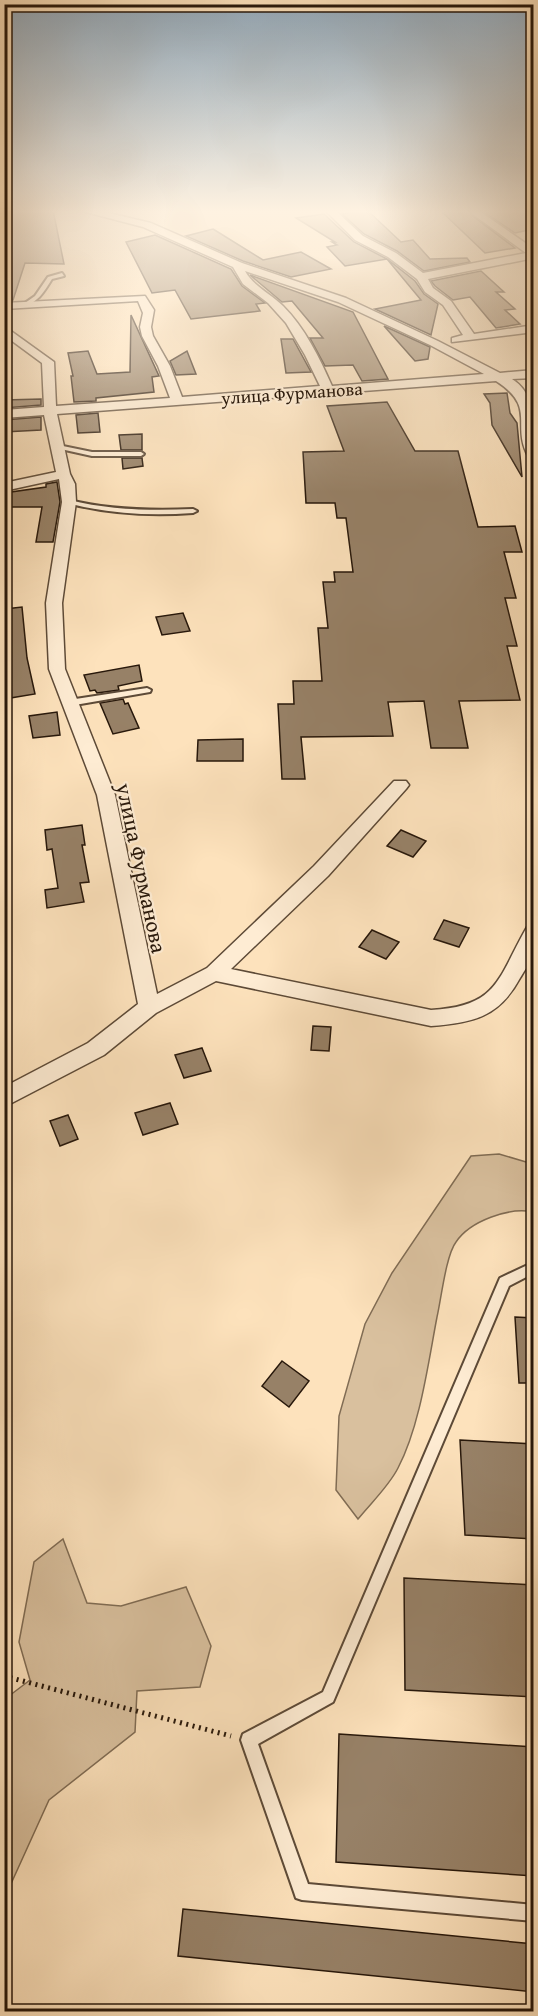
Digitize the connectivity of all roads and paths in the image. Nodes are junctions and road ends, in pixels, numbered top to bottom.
1 (27, 304) edge
2 (146, 304) edge
3 (275, 304) edge
4 (350, 304) edge
5 (448, 304) edge
6 (4, 306) edge
7 (534, 328) edge
8 (4, 329) edge
9 (470, 337) junction
10 (434, 343) junction
11 (534, 374) edge
12 (497, 378) junction
13 (328, 391) junction
14 (178, 401) junction
15 (50, 411) junction
16 (4, 414) edge
17 (58, 447) junction
18 (141, 453) dead end
19 (534, 455) edge
20 (63, 474) junction
21 (4, 487) edge
22 (69, 502) junction
23 (193, 511) dead end
24 (147, 690) dead end
25 (69, 703) junction
26 (399, 784) dead end
27 (534, 932) edge
28 (214, 974) junction
29 (148, 1007) junction
30 (4, 1098) edge
31 (534, 1267) edge
32 (4, 1676) edge
33 (249, 1740) junction
34 (534, 1913) edge

1 - 6 street
2 - 14 street
3 - 13 street
4 - 10 street
5 - 9 street
7 - 9 street
8 - 15 street
9 - 10 street
10 - 12 street
11 - 12 street, улица Фурманова
12 - 13 street, улица Фурманова
12 - 19 street
13 - 14 street, улица Фурманова
14 - 15 street, улица Фурманова
15 - 16 street, улица Фурманова
15 - 17 street, улица Фурманова
17 - 18 lane
17 - 20 street, улица Фурманова
20 - 21 street
20 - 22 street, улица Фурманова
22 - 23 lane
22 - 25 street, улица Фурманова
24 - 25 lane
25 - 29 street, улица Фурманова
26 - 28 street
27 - 28 street
28 - 29 street
29 - 30 street
31 - 33 lane
32 - 33 path
33 - 34 lane

